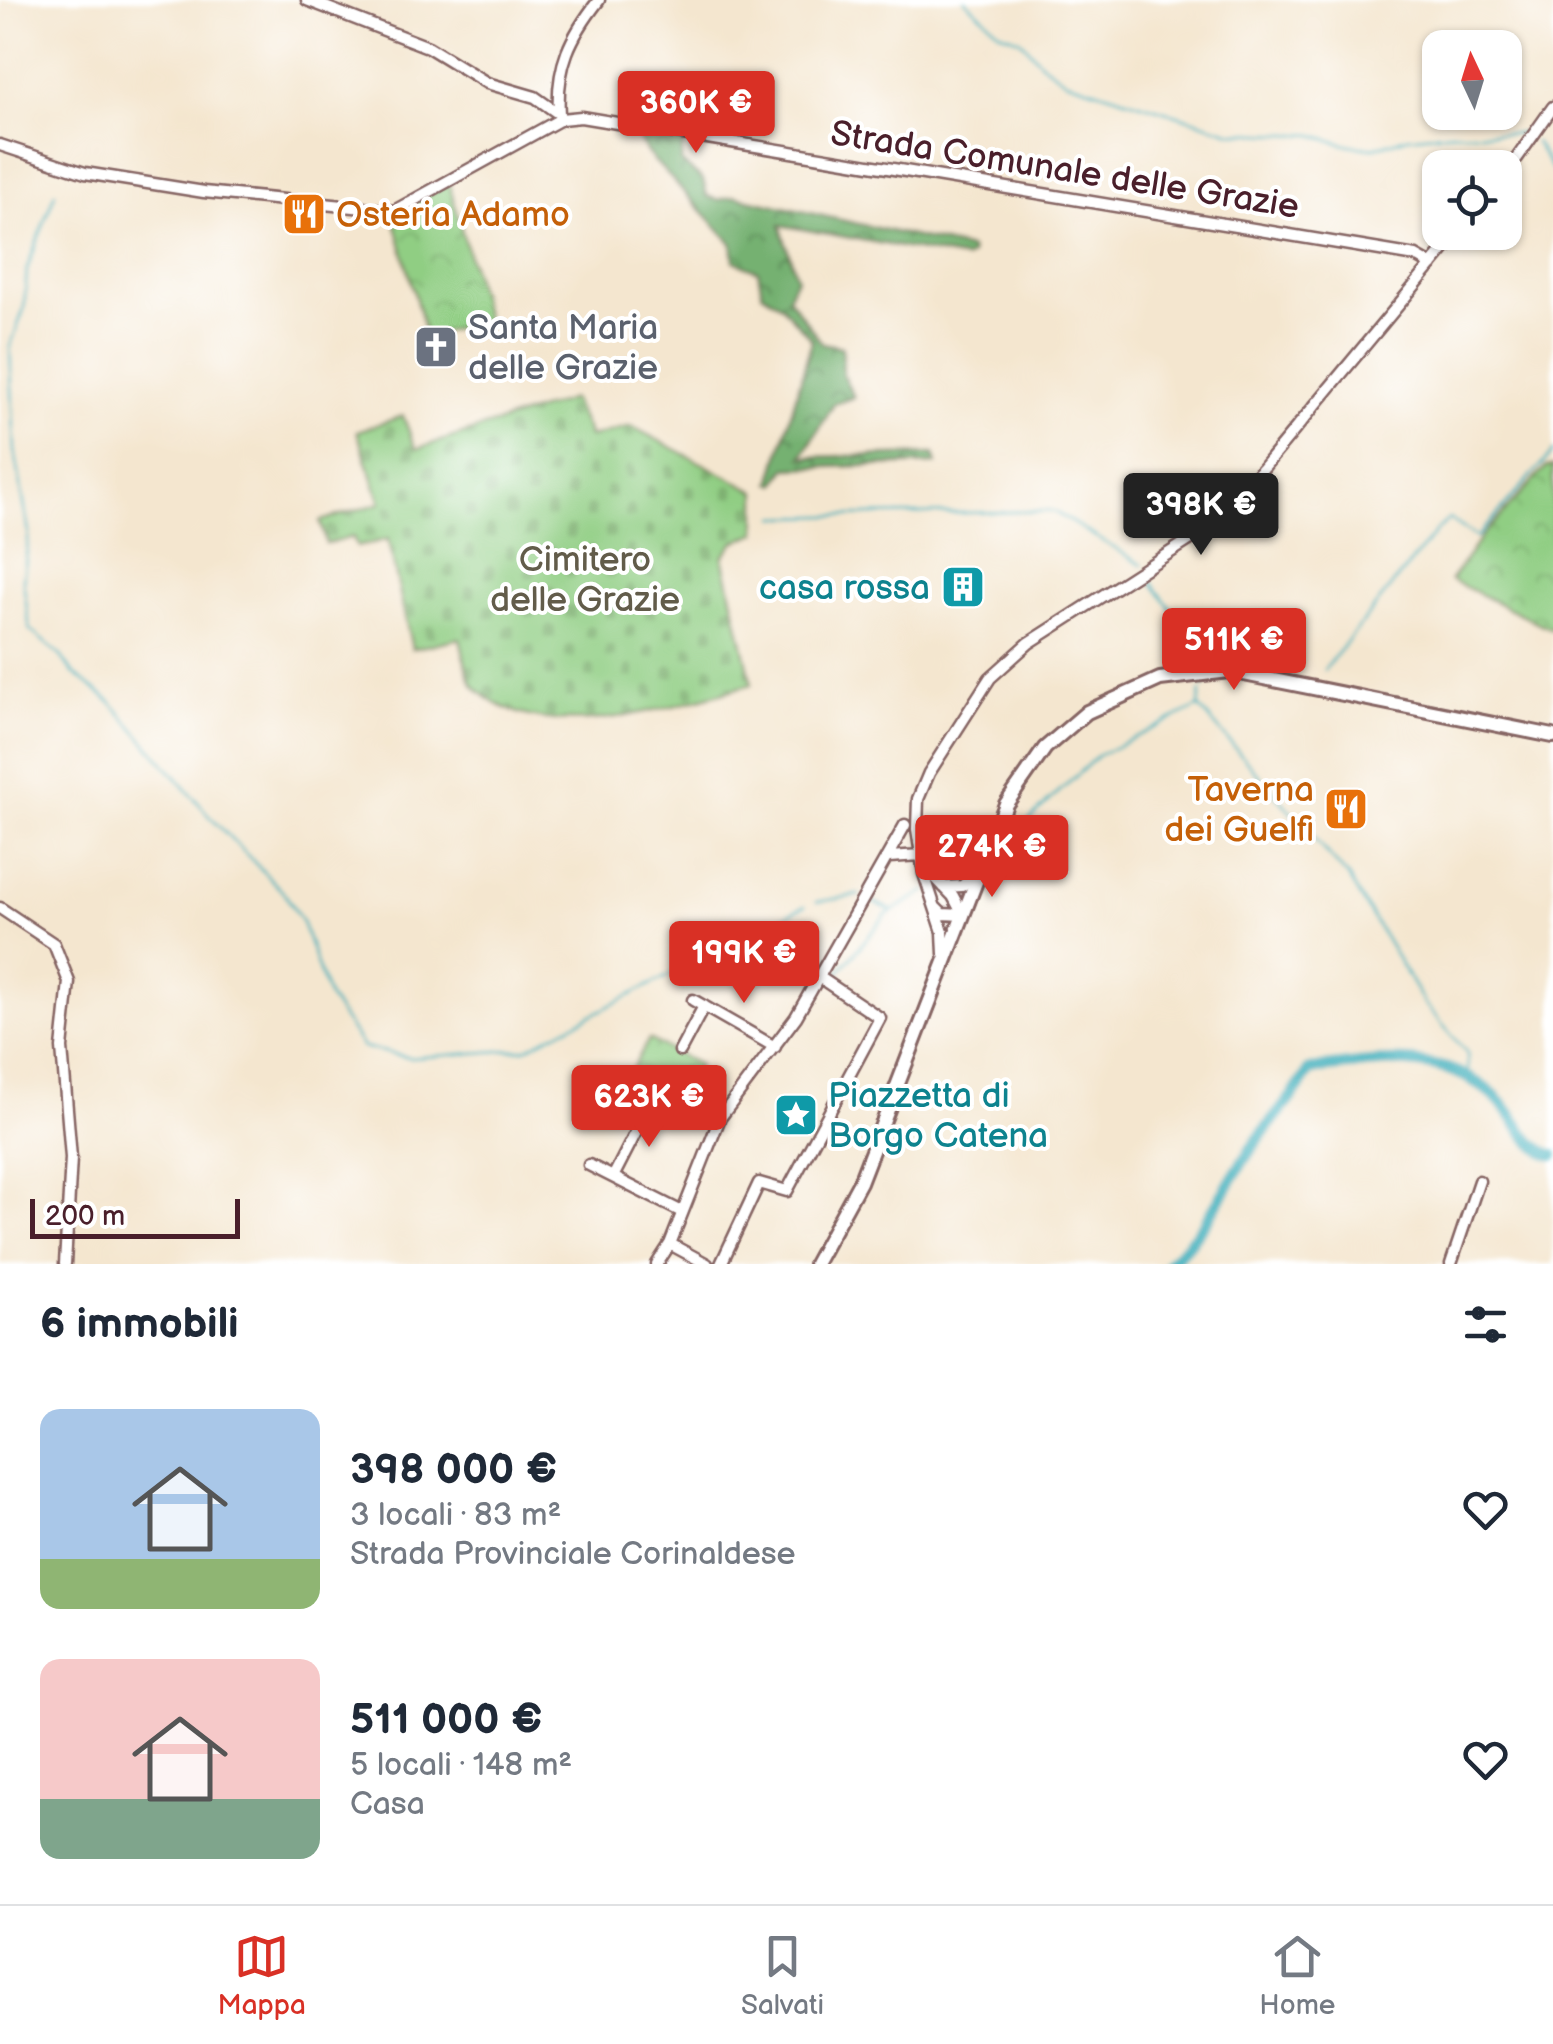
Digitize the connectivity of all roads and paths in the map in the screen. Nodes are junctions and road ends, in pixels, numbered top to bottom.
1 (307, 0) edge
2 (598, 0) edge
3 (1553, 107) edge
4 (560, 117) junction
5 (0, 145) edge
6 (1522, 151) edge
7 (1444, 250) edge
8 (1432, 265) junction
9 (1553, 736) edge
10 (905, 826) dead end
11 (922, 855) junction
12 (889, 856) junction
13 (982, 868) junction
14 (944, 887) junction
15 (935, 906) junction
16 (0, 908) edge
17 (963, 916) junction
18 (942, 970) junction
19 (818, 977) junction
20 (693, 1000) dead end
21 (704, 1006) junction
22 (775, 1048) junction
23 (680, 1051) dead end
24 (650, 1105) dead end
25 (589, 1165) dead end
26 (613, 1177) junction
27 (1479, 1181) dead end
28 (682, 1212) junction
29 (670, 1244) junction
30 (64, 1264) edge
31 (657, 1264) edge
32 (706, 1264) edge
33 (721, 1264) edge
34 (815, 1264) edge
35 (1450, 1264) edge

1 - 4 street
2 - 4 street
3 - 6 street
4 - 5 street
4 - 8 street, Strada Comunale delle Grazie
7 - 8 street
8 - 11 street
9 - 13 main road
10 - 12 street
11 - 12 street
11 - 14 street
11 - 15 street
12 - 19 street
13 - 14 street
13 - 17 main road
14 - 17 street
15 - 17 street
15 - 18 street
16 - 30 street
17 - 18 main road
18 - 34 main road
19 - 22 street
19 - 33 street
20 - 21 street
21 - 22 street
21 - 23 street
22 - 28 street
24 - 26 street
25 - 26 street
26 - 28 street
27 - 35 street
28 - 29 street
29 - 31 street
29 - 32 street

